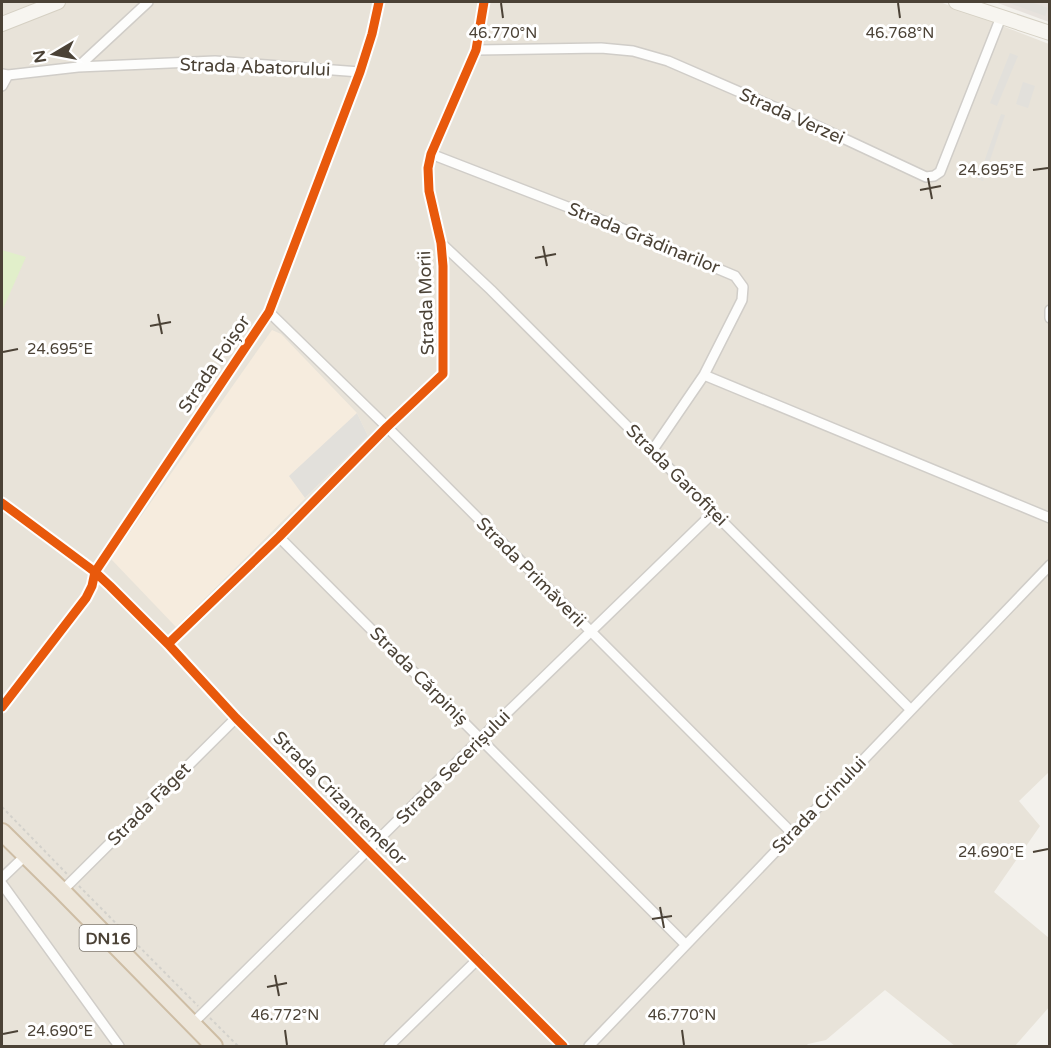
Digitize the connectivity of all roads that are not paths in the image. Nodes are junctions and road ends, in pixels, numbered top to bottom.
1 (58, 2) edge
2 (148, 2) edge
3 (379, 2) edge
4 (484, 2) edge
5 (956, 2) edge
6 (1001, 17) junction
7 (2, 24) edge
8 (1050, 33) edge
9 (476, 50) junction
10 (78, 67) junction
11 (360, 72) junction
12 (5, 74) edge
13 (2, 86) edge
14 (431, 154) junction
15 (441, 243) junction
16 (1050, 310) edge
17 (269, 312) junction
18 (1050, 318) edge
19 (704, 375) junction
20 (387, 427) junction
21 (652, 451) junction
22 (2, 503) edge
23 (714, 512) junction
24 (1050, 518) edge
25 (279, 537) junction
26 (1050, 565) edge
27 (95, 572) junction
28 (591, 632) junction
29 (168, 644) junction
30 (2, 706) edge
31 (910, 710) junction
32 (236, 718) junction
33 (481, 738) junction
34 (2, 832) edge
35 (792, 833) junction
36 (369, 851) junction
37 (26, 855) junction
38 (2, 878) edge
39 (2, 884) edge
40 (67, 885) junction
41 (685, 945) junction
42 (478, 959) junction
43 (192, 1024) junction
44 (119, 1047) edge
45 (214, 1047) edge
46 (389, 1047) edge
47 (563, 1047) edge
48 (589, 1047) edge

1 - 7 street
2 - 10 street
3 - 11 street, Strada Foișor
4 - 9 street, Strada Morii
5 - 6 street
6 - 8 street
6 - 9 street, Strada Verzei
9 - 14 street, Strada Morii
10 - 11 street, Strada Abatorului
10 - 12 street, Strada Abatorului
11 - 17 street, Strada Foișor
12 - 13 street
14 - 15 street, Strada Morii
14 - 19 street, Strada Grădinarilor
15 - 20 street, Strada Morii
15 - 21 street, Strada Garofiței
16 - 18 street
17 - 20 street, Strada Primăverii
17 - 27 street, Strada Foișor
19 - 21 street, Strada Grădinarilor
19 - 24 street
20 - 25 street, Strada Morii
20 - 28 street, Strada Primăverii
21 - 23 street, Strada Garofiței
22 - 27 street, Strada Crizantemelor
23 - 28 street, Strada Secerișului
23 - 31 street, Strada Garofiței
25 - 29 street, Strada Morii
25 - 33 street, Strada Cărpiniș
26 - 31 street, Strada Crinului
27 - 29 street, Strada Crizantemelor
27 - 30 street, Strada Foișor
28 - 33 street, Strada Secerișului
28 - 35 street, Strada Primăverii
29 - 32 street, Strada Crizantemelor
31 - 35 street, Strada Crinului
32 - 36 street, Strada Crizantemelor
32 - 40 street, Strada Făget
33 - 36 street, Strada Secerișului
33 - 41 street, Strada Cărpiniș
34 - 37 highway, DN16
35 - 41 street, Strada Crinului
36 - 42 street, Strada Crizantemelor
36 - 43 street, Strada Secerișului
37 - 38 street
37 - 40 highway, DN16
39 - 44 street
40 - 43 highway, DN16
41 - 48 street, Strada Crinului
42 - 46 street
42 - 47 street, Strada Crizantemelor
43 - 45 highway, DN16

